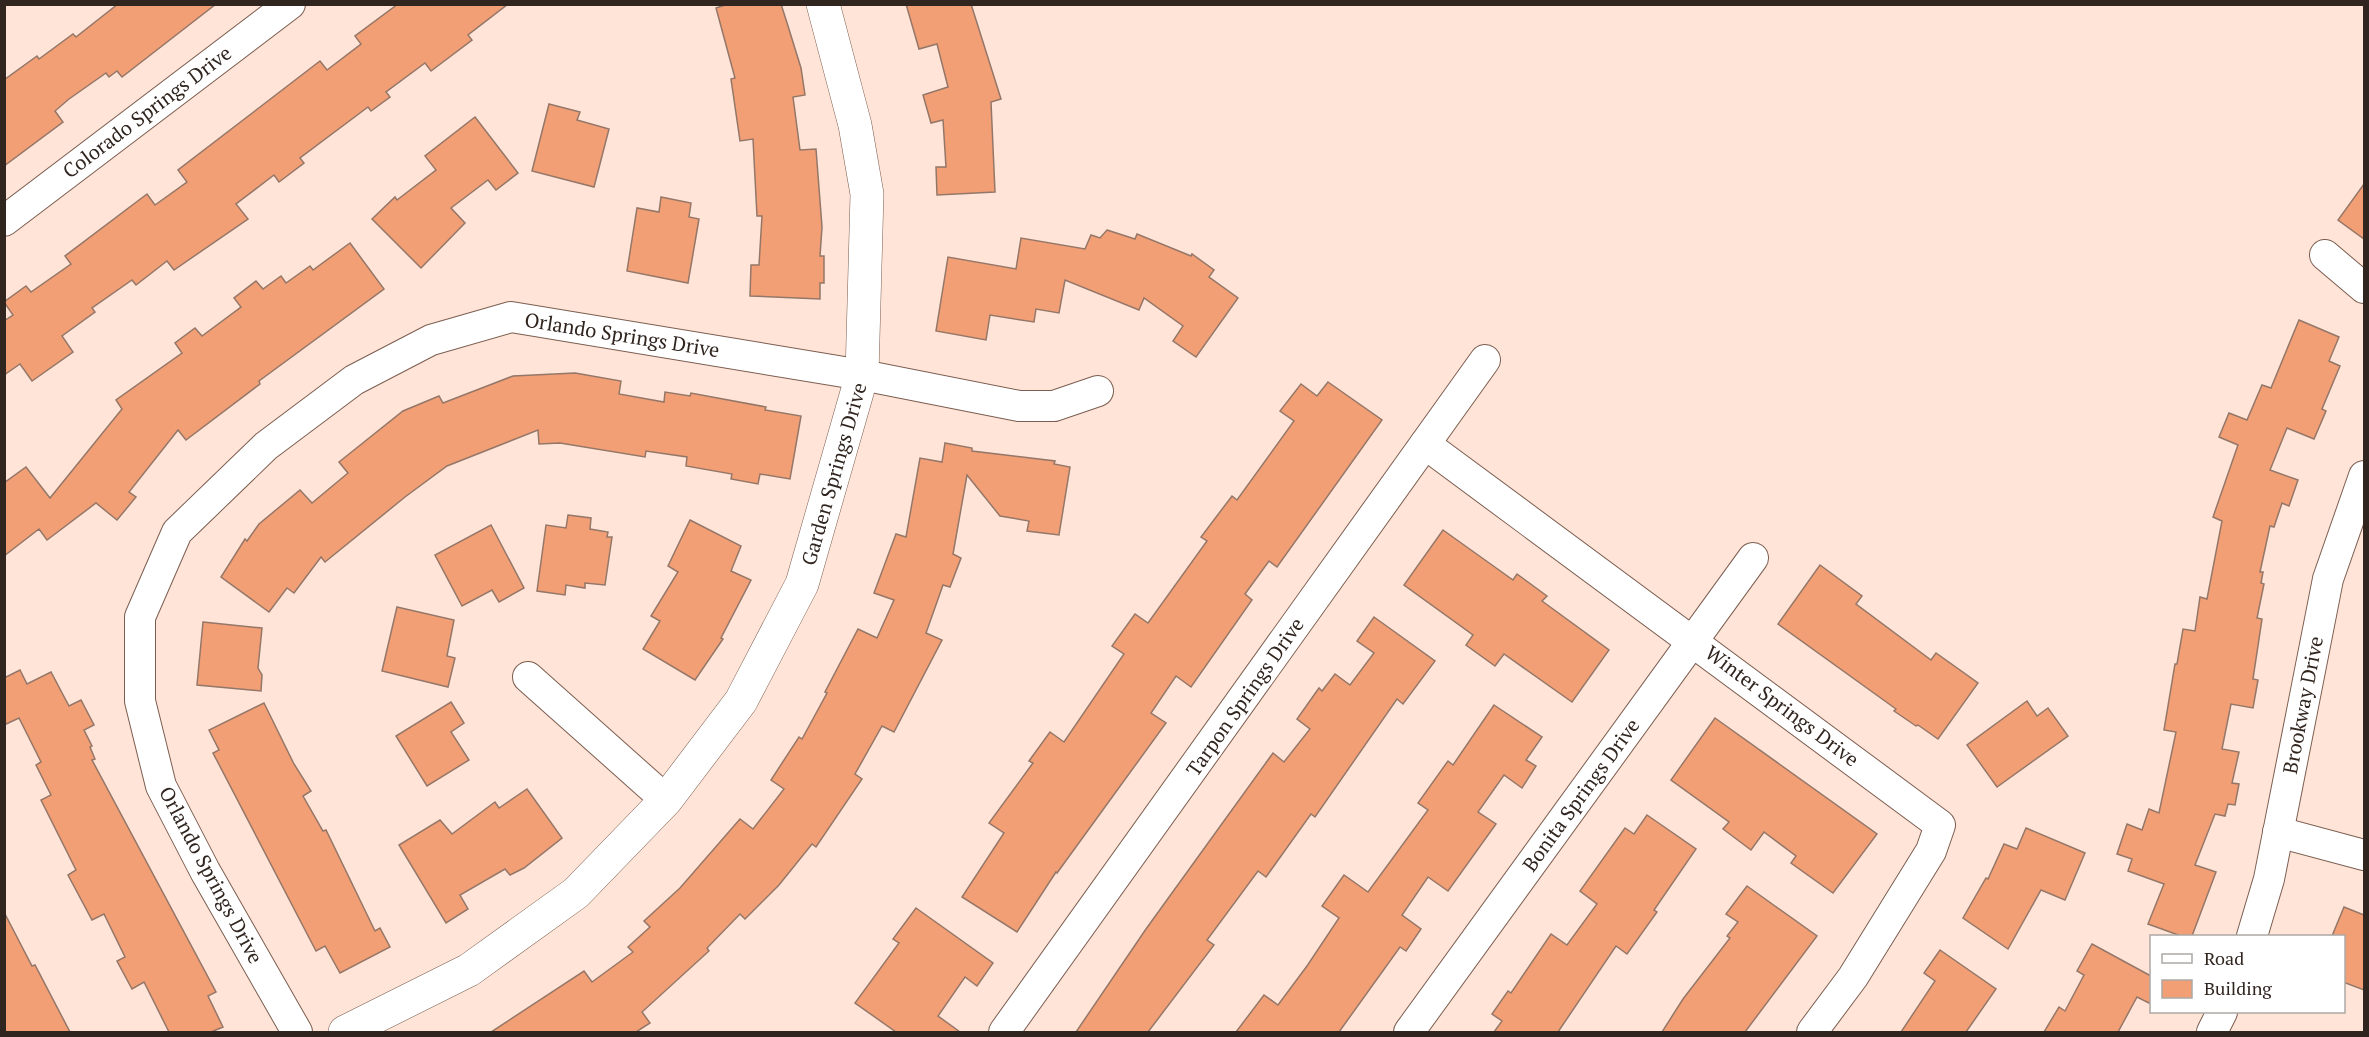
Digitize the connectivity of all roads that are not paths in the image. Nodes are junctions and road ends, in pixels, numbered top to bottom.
1 (290, 4) edge
2 (824, 4) edge
3 (4, 221) edge
4 (2325, 255) dead end
5 (2364, 288) edge
6 (1485, 360) dead end
7 (862, 375) junction
8 (1098, 391) dead end
9 (1425, 444) junction
10 (2364, 477) edge
11 (1753, 558) dead end
12 (1694, 640) junction
13 (528, 676) dead end
14 (666, 800) junction
15 (2278, 832) junction
16 (2364, 855) edge
17 (2252, 935) edge
18 (2221, 1013) edge
19 (297, 1032) edge
20 (345, 1032) edge
21 (1004, 1032) edge
22 (1409, 1032) edge
23 (1812, 1032) edge
24 (2212, 1032) edge

1 - 3 street, Colorado Springs Drive
2 - 7 street, Garden Springs Drive
4 - 5 street
6 - 9 street, Tarpon Springs Drive
7 - 8 street, Orlando Springs Drive
7 - 14 street, Garden Springs Drive
7 - 19 street, Orlando Springs Drive
9 - 12 street, Winter Springs Drive
9 - 21 street, Tarpon Springs Drive
10 - 15 street, Brookway Drive
11 - 12 street, Bonita Springs Drive
12 - 22 street, Bonita Springs Drive
12 - 23 street, Winter Springs Drive
13 - 14 street
14 - 20 street, Garden Springs Drive
15 - 16 street
15 - 17 street, Brookway Drive
18 - 24 street

